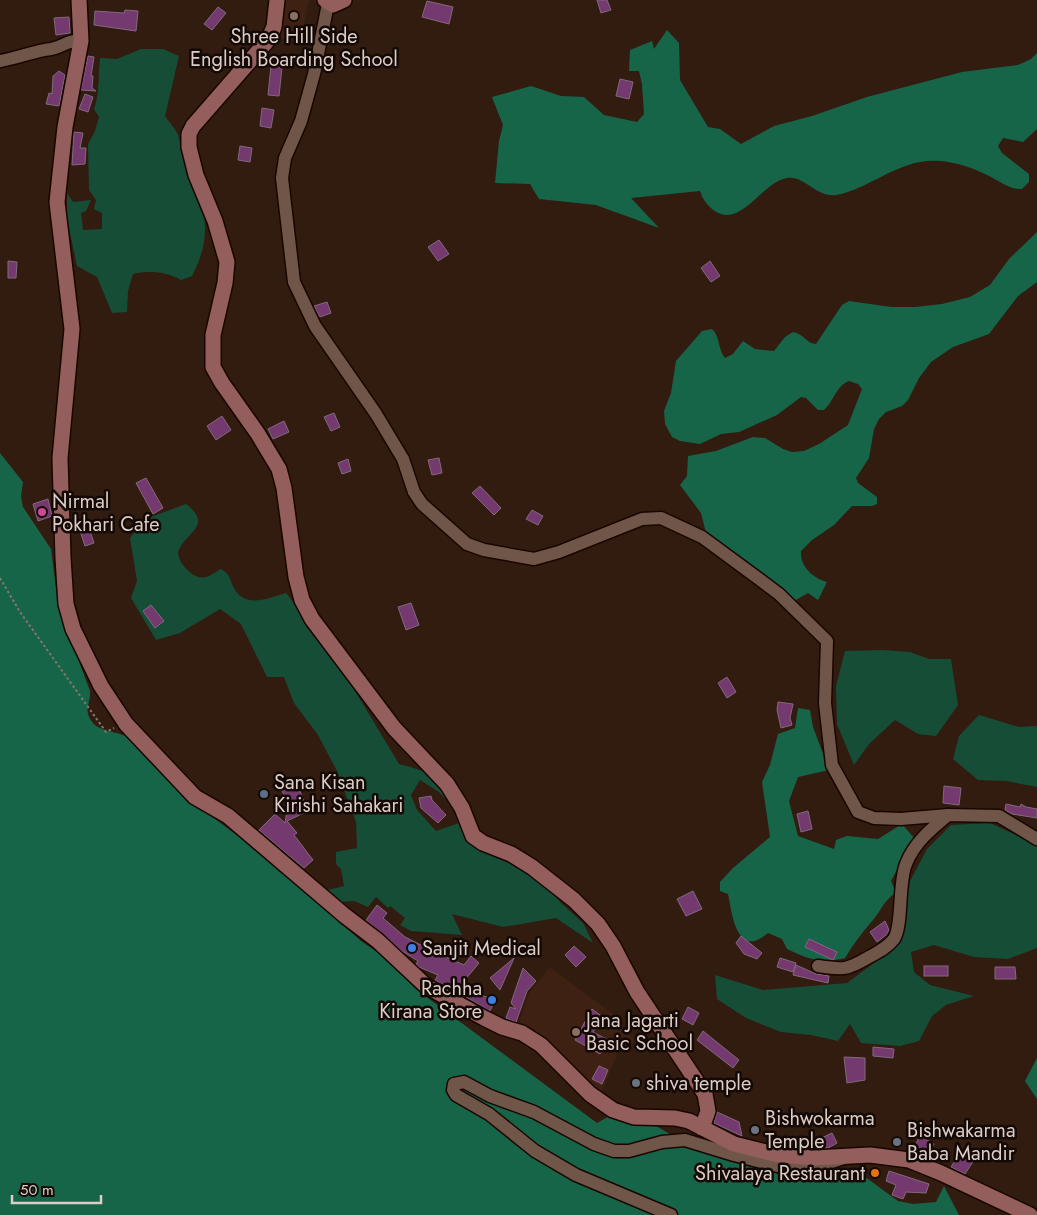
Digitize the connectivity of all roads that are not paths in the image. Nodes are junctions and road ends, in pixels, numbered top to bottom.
1 (79, 0) edge
2 (277, 0) edge
3 (344, 0) edge
4 (327, 2) edge
5 (81, 41) junction
6 (0, 61) edge
7 (948, 815) junction
8 (1037, 839) edge
9 (818, 966) dead end
10 (702, 1128) junction
11 (849, 1156) junction
12 (671, 1215) edge
13 (1030, 1215) edge

1 - 5 main road
2 - 10 main road
3 - 4 main road
4 - 7 street
5 - 6 street
5 - 10 main road
7 - 8 street
7 - 9 street
10 - 11 main road
11 - 12 street
11 - 13 main road

